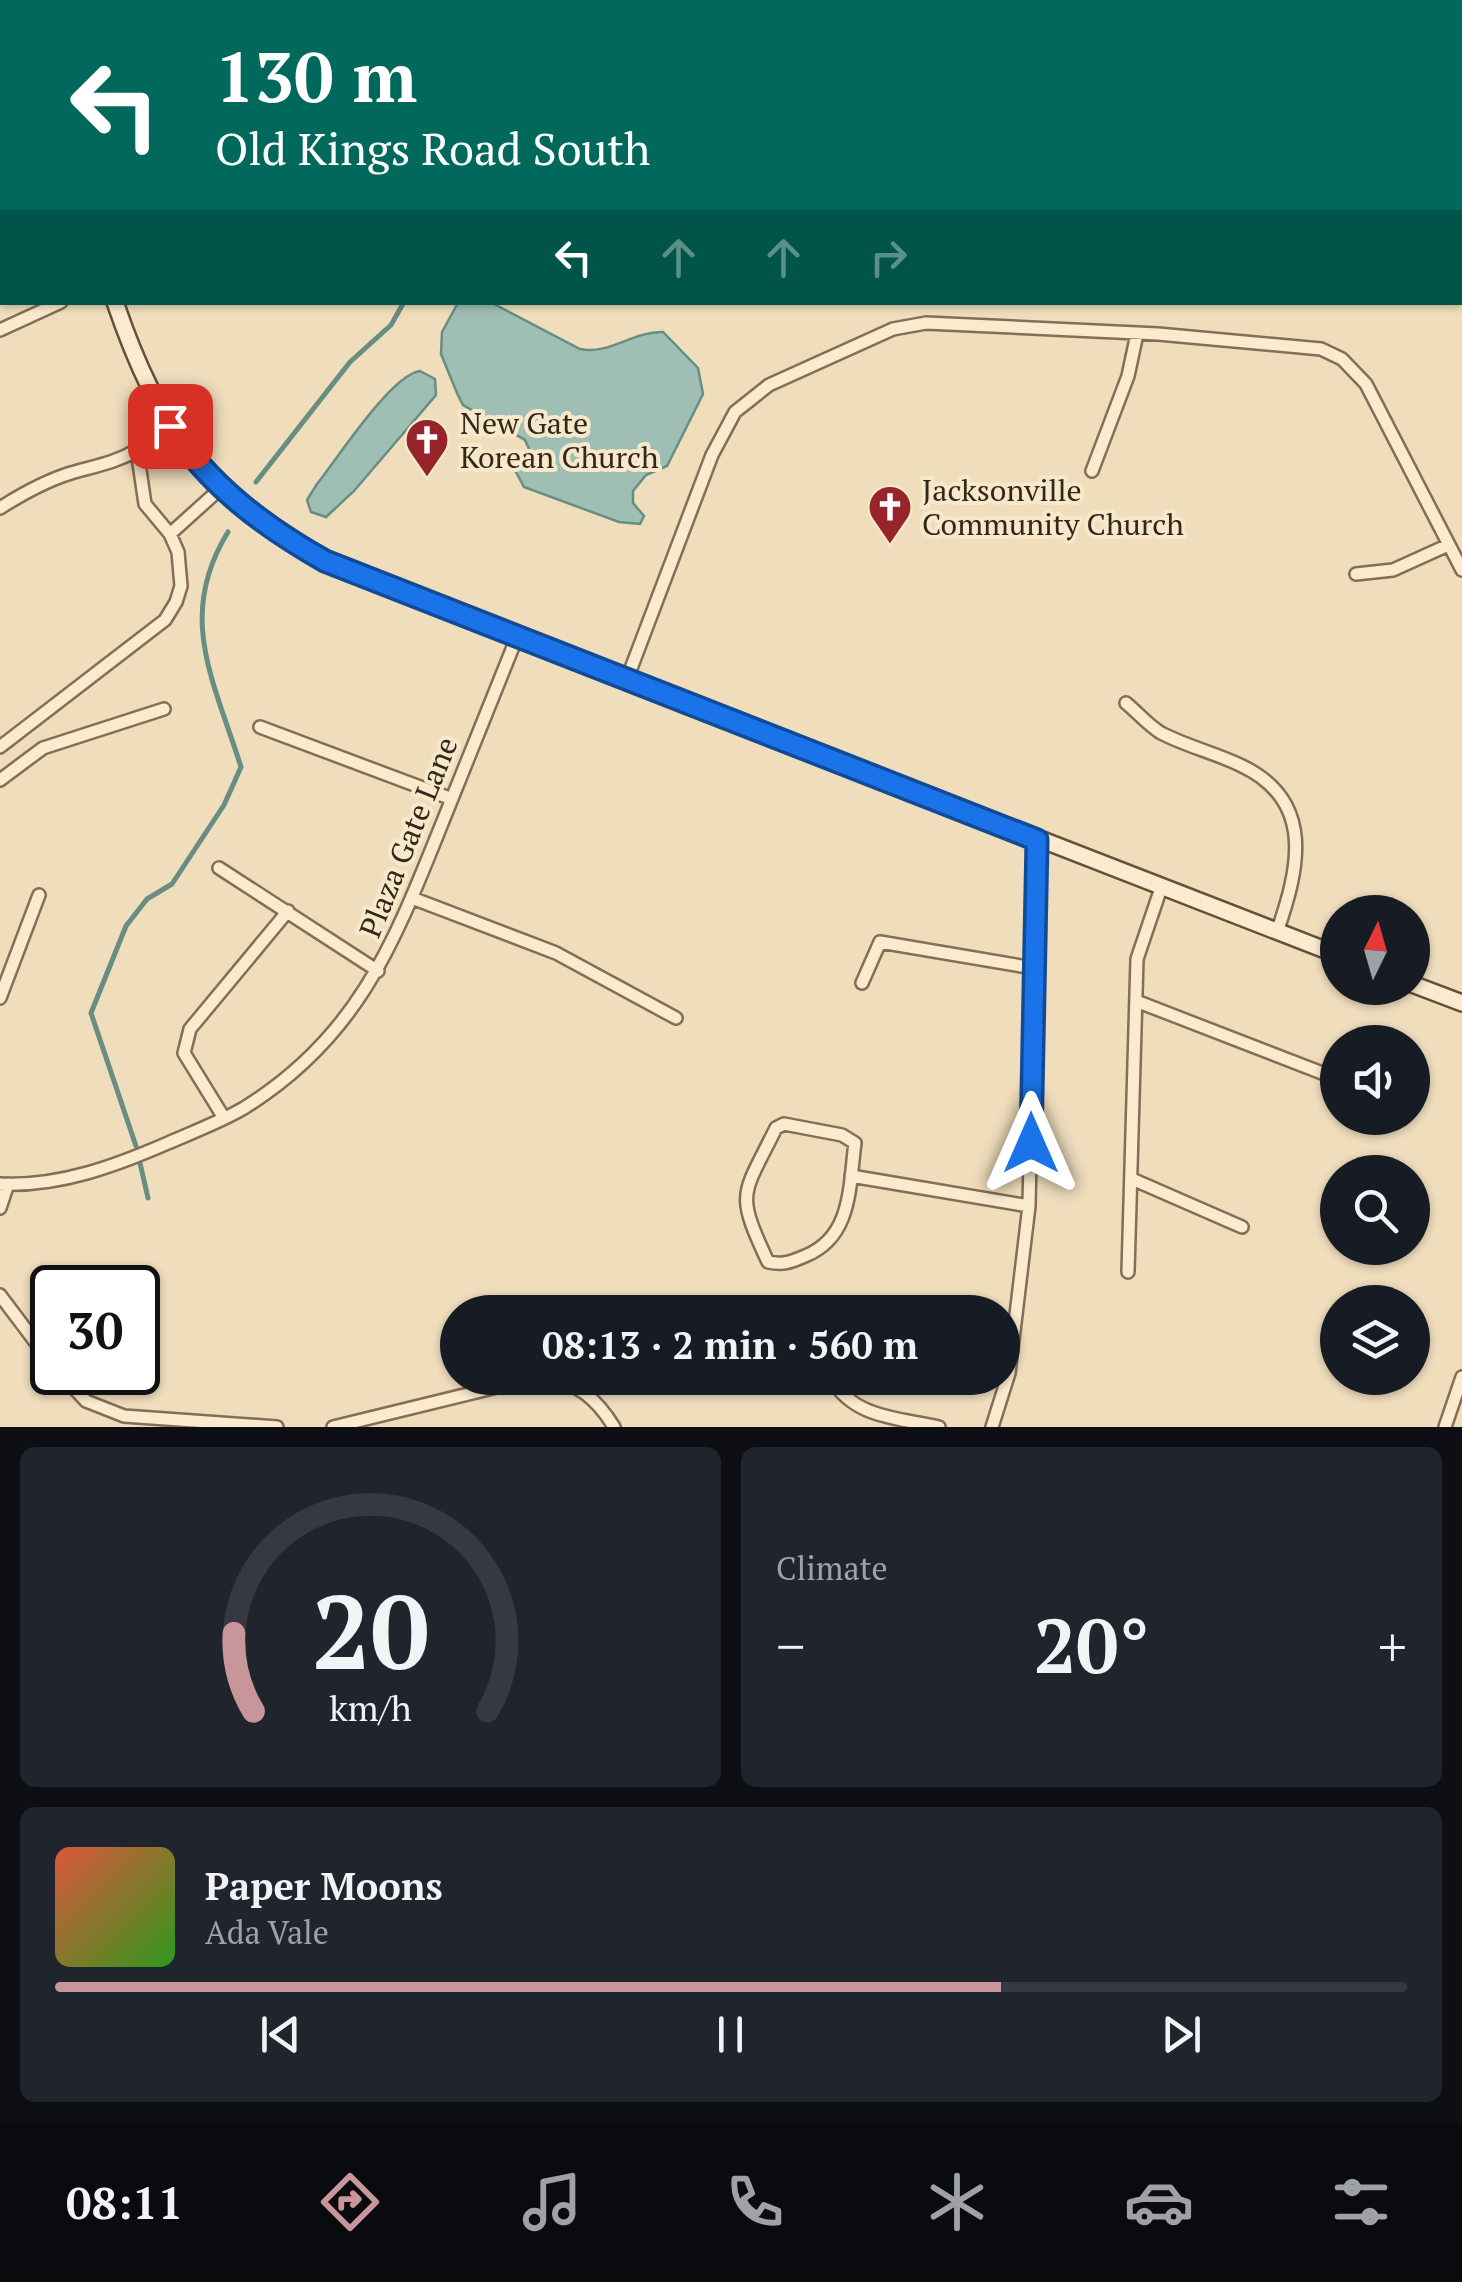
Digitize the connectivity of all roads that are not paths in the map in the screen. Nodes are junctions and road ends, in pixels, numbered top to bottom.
1 (54, 305) edge
2 (116, 305) edge
3 (0, 330) edge
4 (1136, 334) junction
5 (170, 426) junction
6 (137, 450) junction
7 (1092, 470) dead end
8 (220, 488) junction
9 (0, 508) edge
10 (170, 534) junction
11 (1446, 546) junction
12 (1462, 570) edge
13 (1356, 574) dead end
14 (517, 638) junction
15 (627, 679) junction
16 (1126, 703) dead end
17 (164, 710) dead end
18 (260, 727) dead end
19 (0, 747) edge
20 (0, 780) edge
21 (452, 800) junction
22 (1037, 840) junction
23 (220, 868) dead end
24 (1161, 888) junction
25 (39, 896) dead end
26 (412, 898) junction
27 (288, 912) junction
28 (1277, 932) junction
29 (1320, 948) edge
30 (1033, 968) junction
31 (378, 971) junction
32 (862, 983) dead end
33 (1430, 991) edge
34 (0, 998) edge
35 (1136, 1001) junction
36 (1462, 1003) edge
37 (676, 1018) dead end
38 (1320, 1072) edge
39 (224, 1118) junction
40 (850, 1176) junction
41 (1132, 1179) junction
42 (4, 1184) edge
43 (1028, 1206) junction
44 (0, 1208) edge
45 (1242, 1227) dead end
46 (1128, 1272) dead end
47 (0, 1295) edge
48 (30, 1335) edge
49 (1462, 1377) edge
50 (84, 1395) edge
51 (464, 1395) edge
52 (588, 1395) edge
53 (844, 1395) edge
54 (174, 1424) edge
55 (277, 1427) edge
56 (332, 1427) edge
57 (614, 1427) edge
58 (939, 1427) edge
59 (992, 1427) edge
60 (1445, 1427) edge

1 - 3 street
2 - 5 street
4 - 7 street
4 - 11 street
4 - 15 street
5 - 6 street
5 - 8 street
6 - 9 street
6 - 10 street
8 - 10 street
8 - 14 street
10 - 19 street
11 - 12 street
11 - 13 street
14 - 15 street
14 - 21 street, Plaza Gate Lane
15 - 22 street
16 - 28 street
17 - 20 street
18 - 21 street
21 - 26 street, Plaza Gate Lane
22 - 24 street
22 - 30 street
23 - 27 street
24 - 28 street
24 - 35 street
25 - 34 street
26 - 31 street, Plaza Gate Lane
26 - 37 street
27 - 31 street
27 - 39 street
28 - 29 street
30 - 32 street
30 - 43 street
31 - 39 street, Plaza Gate Lane
33 - 36 street
35 - 38 street
35 - 41 street
39 - 42 street, Plaza Gate Lane
40 - 40 street
40 - 43 street
41 - 45 street
41 - 46 street
42 - 44 street
43 - 59 street
47 - 48 street
49 - 60 street
50 - 54 street
51 - 56 street
52 - 57 street
53 - 58 street
54 - 55 street

